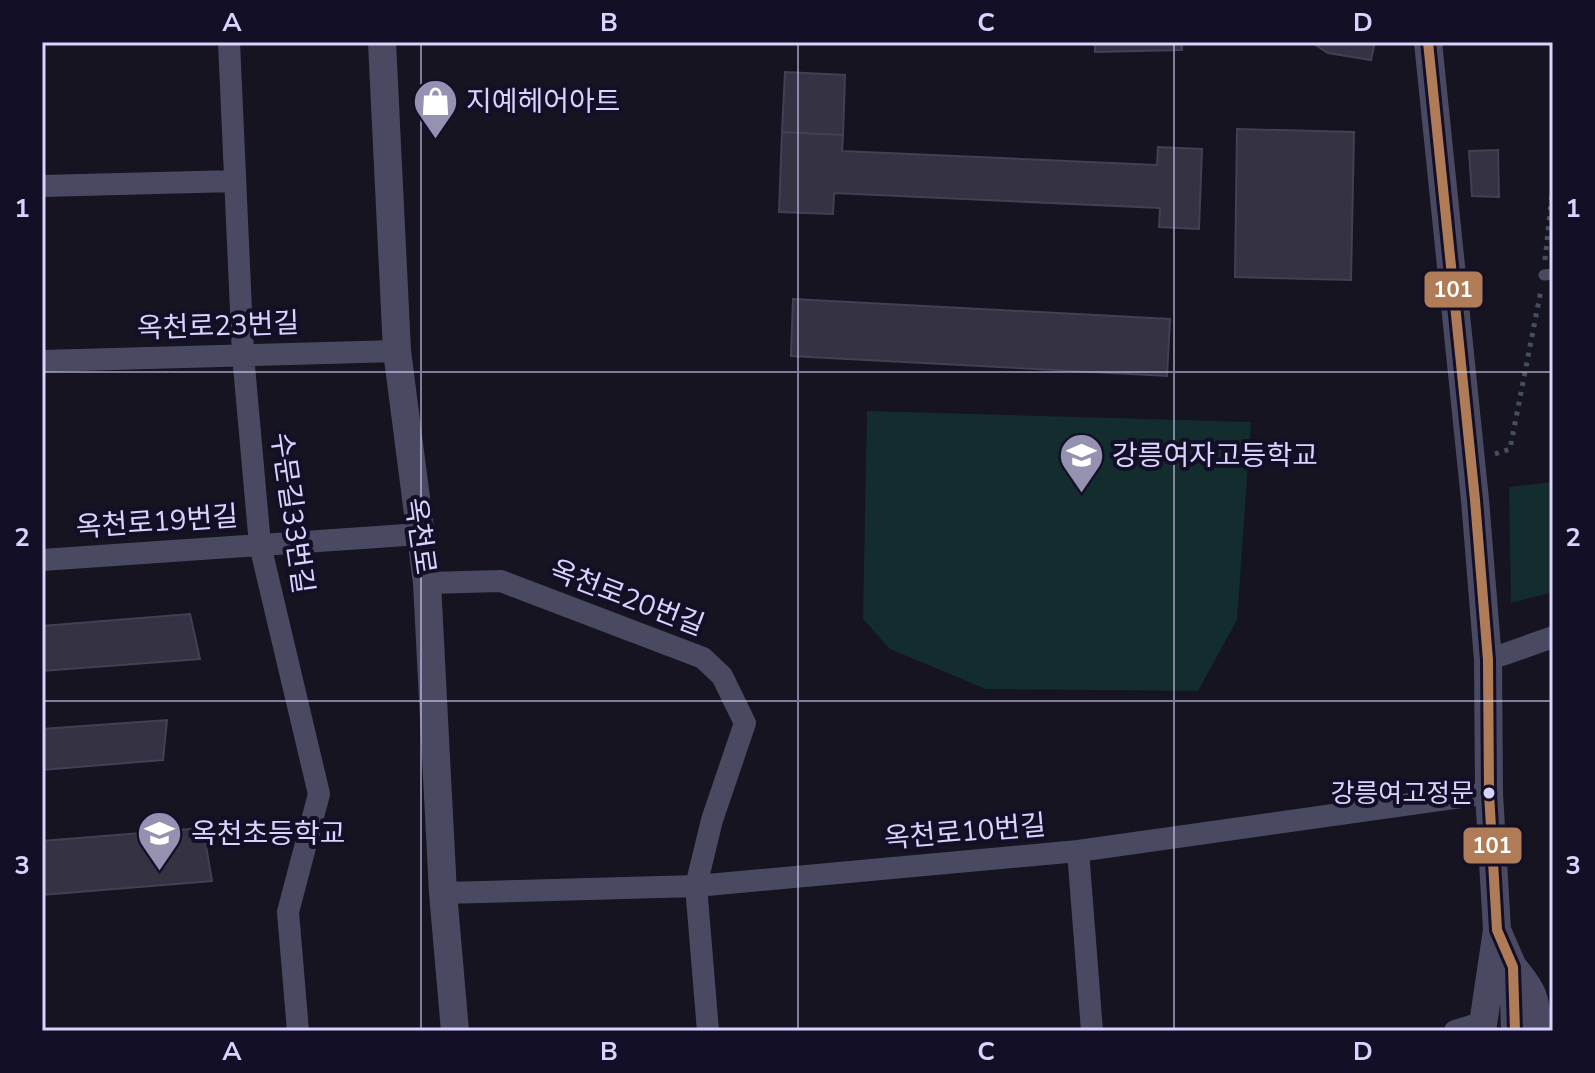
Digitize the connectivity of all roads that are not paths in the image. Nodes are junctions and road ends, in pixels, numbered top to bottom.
1 (229, 42) edge
2 (382, 42) edge
3 (1431, 43) edge
4 (235, 181) junction
5 (42, 186) edge
6 (397, 351) junction
7 (243, 355) junction
8 (42, 361) edge
9 (420, 534) junction
10 (260, 545) junction
11 (42, 560) edge
12 (427, 583) junction
13 (1553, 637) edge
14 (1488, 660) junction
15 (1489, 793) junction
16 (1078, 851) junction
17 (696, 886) junction
18 (443, 893) junction
19 (1497, 930) junction
20 (1513, 967) junction
21 (1544, 997) edge
22 (1474, 1029) edge
23 (298, 1031) edge
24 (455, 1031) edge
25 (708, 1031) edge
26 (1092, 1031) edge
27 (1515, 1031) edge
28 (1538, 1031) edge

1 - 4 street, 수문길33번길
2 - 6 street, 옥천로
3 - 14 street
4 - 5 street
4 - 7 street, 수문길33번길
6 - 7 street, 옥천로23번길
6 - 9 street, 옥천로
7 - 8 street, 옥천로23번길
7 - 10 street, 수문길33번길
9 - 10 street, 옥천로19번길
9 - 12 street, 옥천로
10 - 11 street, 옥천로19번길
10 - 23 street, 수문길33번길
12 - 17 street, 옥천로20번길
12 - 18 street, 옥천로
13 - 14 street
14 - 15 street
15 - 16 street, 옥천로10번길
15 - 19 street
16 - 17 street, 옥천로10번길
16 - 26 street
17 - 18 street, 옥천로10번길
17 - 25 street, 옥천로20번길
18 - 24 street, 옥천로
19 - 20 street
19 - 22 street
20 - 21 street
20 - 27 street
21 - 28 street

